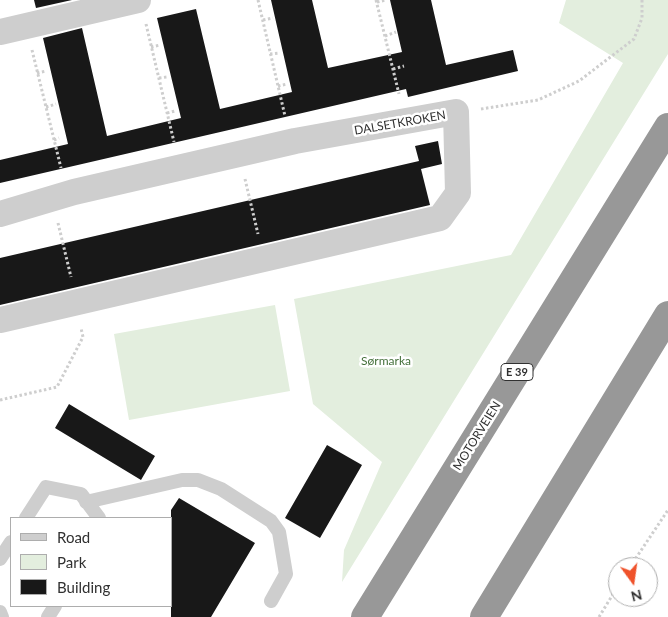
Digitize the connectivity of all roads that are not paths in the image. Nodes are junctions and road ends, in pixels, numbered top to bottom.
1 (141, 9) edge
2 (0, 32) edge
3 (668, 127) edge
4 (0, 214) edge
5 (668, 315) edge
6 (0, 320) edge
7 (86, 502) junction
8 (27, 517) edge
9 (98, 517) edge
10 (10, 544) edge
11 (0, 559) edge
12 (271, 601) dead end
13 (0, 612) edge
14 (2, 617) edge
15 (365, 617) edge
16 (484, 617) edge

1 - 2 street
3 - 15 highway, MOTORVEIEN / E 39
4 - 6 street, DALSETKROKEN
5 - 16 highway
7 - 8 lane
7 - 9 lane
7 - 12 lane
10 - 11 lane
13 - 14 lane

